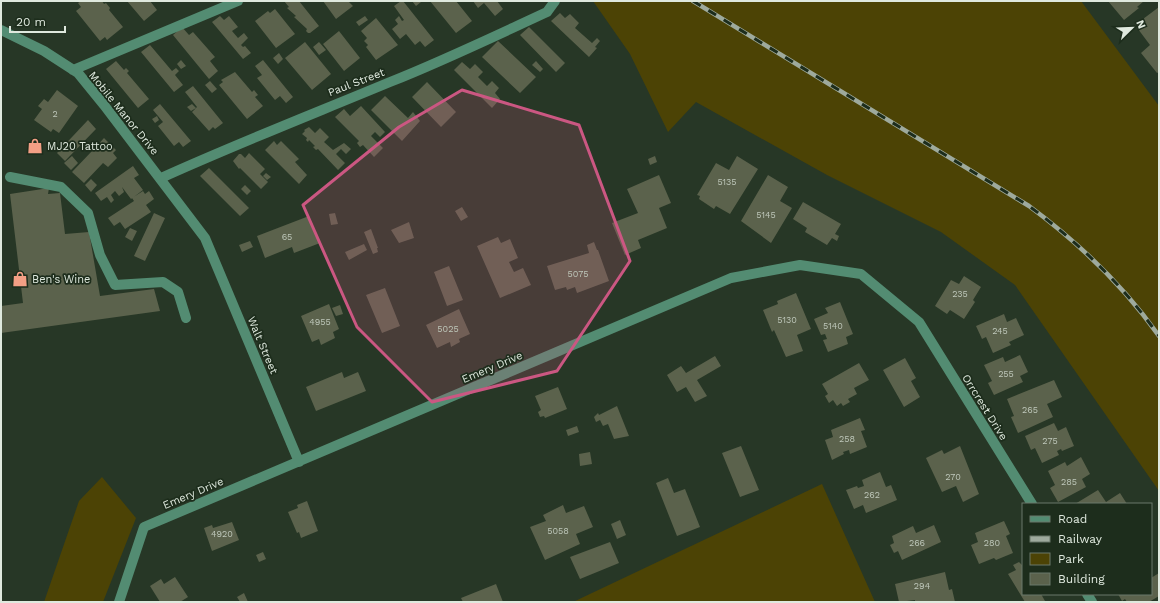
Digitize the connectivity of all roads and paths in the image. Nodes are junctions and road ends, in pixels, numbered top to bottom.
1 (238, 1) edge
2 (555, 1) edge
3 (1, 30) edge
4 (73, 70) junction
5 (10, 177) dead end
6 (161, 178) junction
7 (205, 238) joint
8 (186, 318) dead end
9 (919, 322) joint
10 (298, 462) junction
11 (1031, 503) edge
12 (119, 602) edge

1 - 4 street
2 - 6 street, Paul Street
3 - 4 street, Mobile Manor Drive
4 - 6 street, Mobile Manor Drive
5 - 8 street
6 - 7 street, Mobile Manor Drive
7 - 10 street, Walt Street
9 - 10 street, Emery Drive
9 - 11 street, Orrcrest Drive
10 - 12 street, Emery Drive

